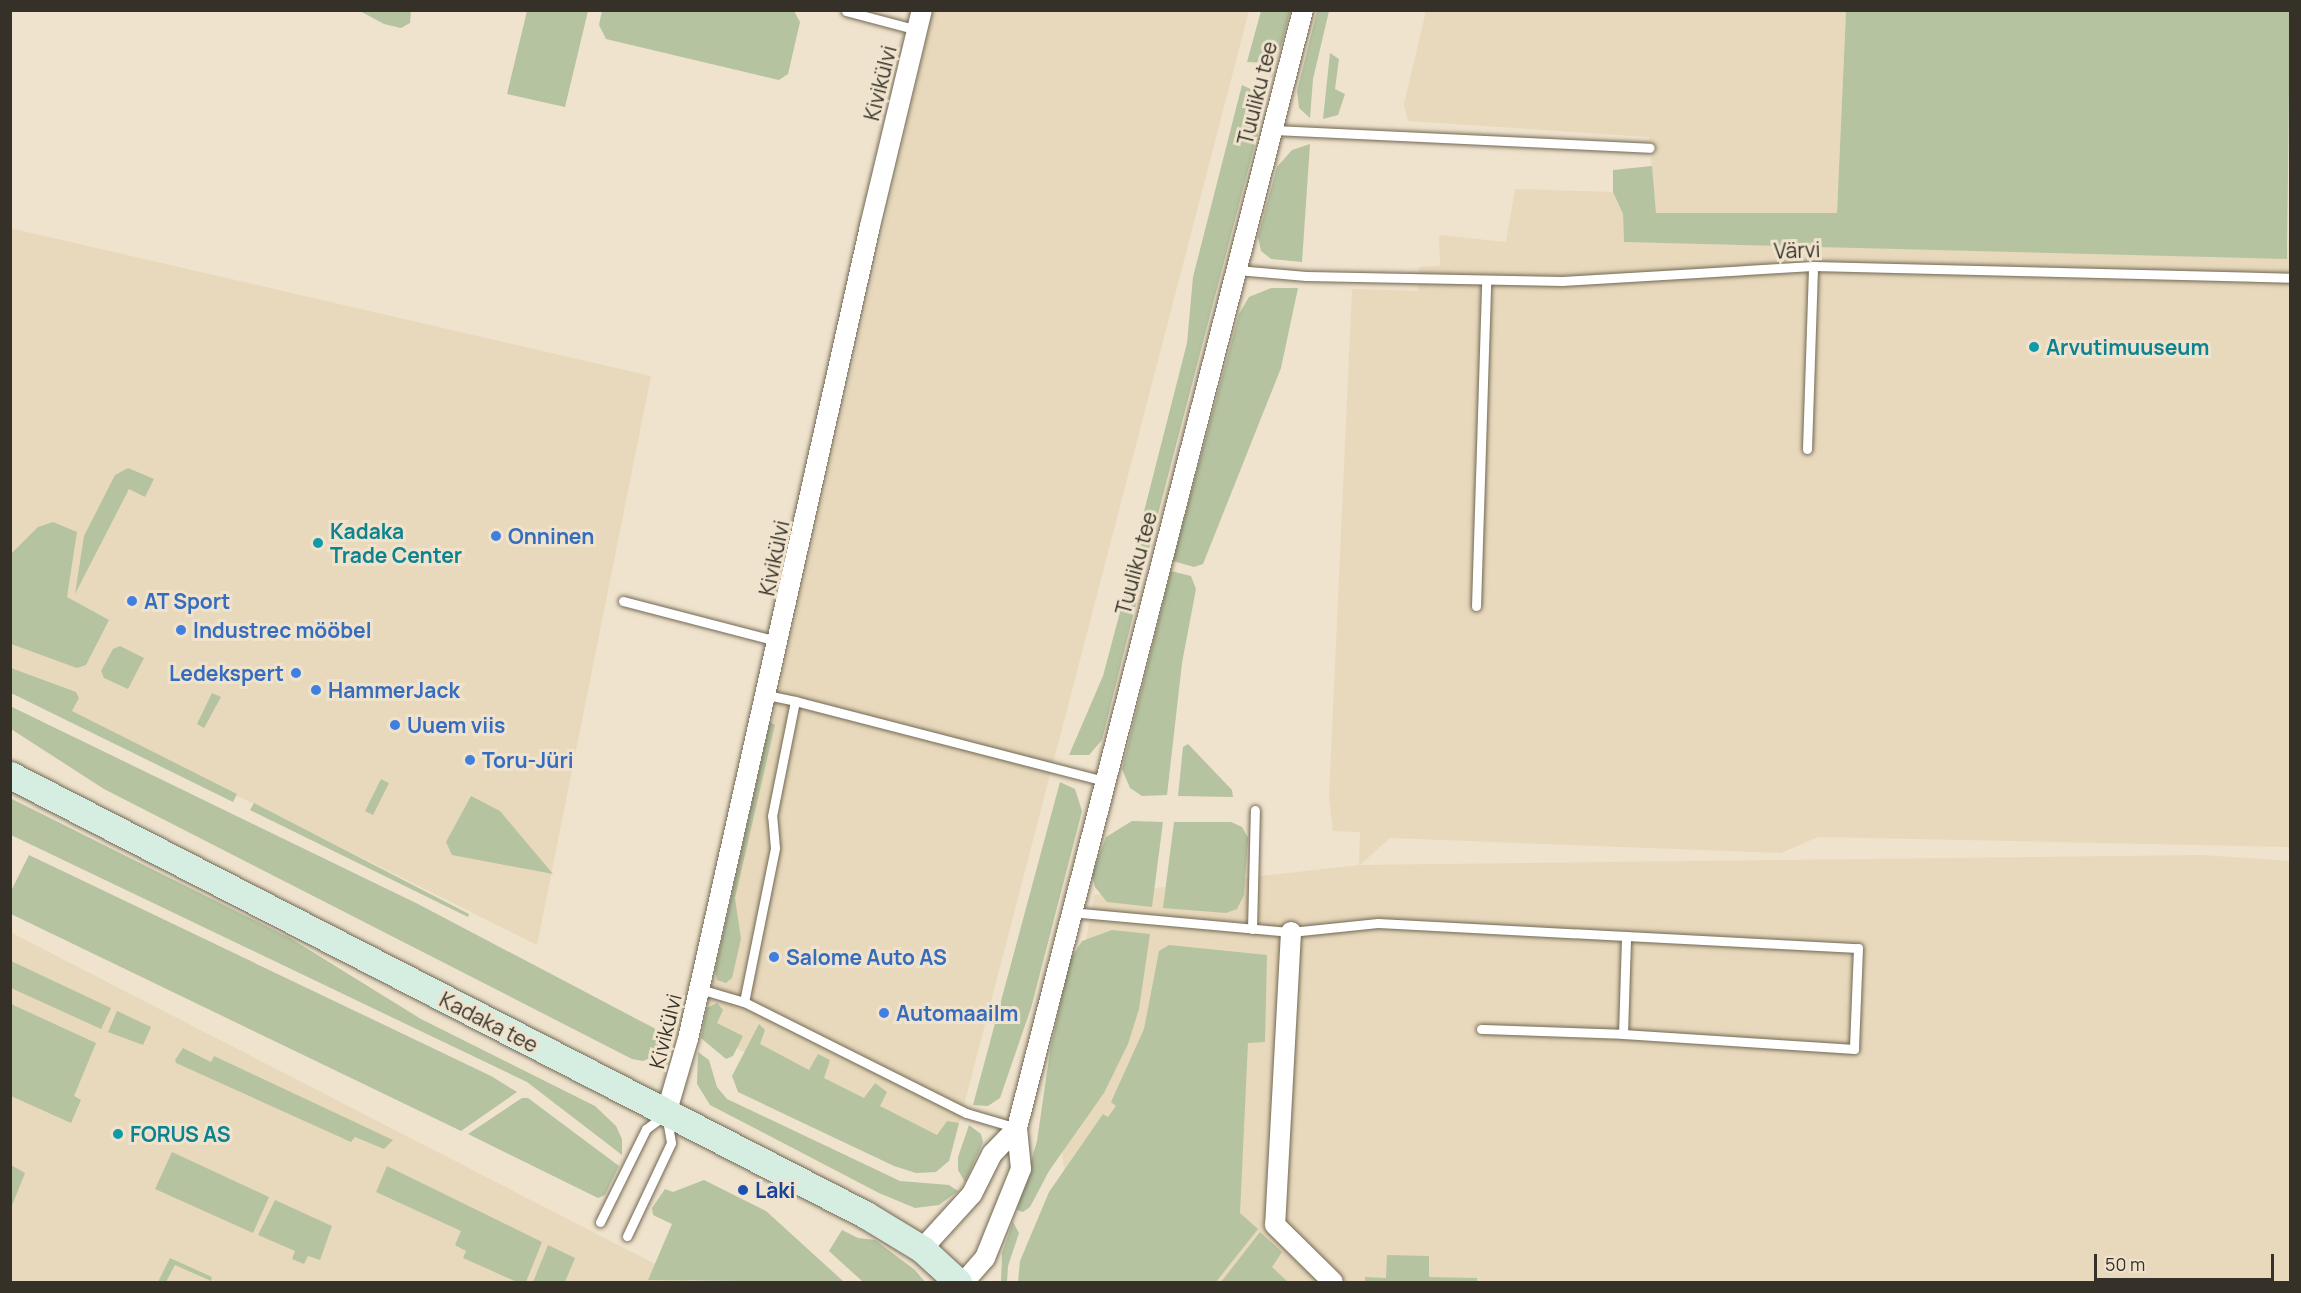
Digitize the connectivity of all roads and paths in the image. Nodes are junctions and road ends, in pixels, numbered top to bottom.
1 (1303, 10) edge
2 (846, 11) edge
3 (920, 20) edge
4 (1273, 130) junction
5 (1650, 148) dead end
6 (1814, 266) junction
7 (1237, 270) junction
8 (2290, 278) edge
9 (1485, 280) junction
10 (1807, 448) dead end
11 (623, 602) dead end
12 (1476, 606) dead end
13 (780, 642) junction
14 (767, 695) junction
15 (795, 701) junction
16 (10, 775) edge
17 (1104, 782) junction
18 (1255, 810) dead end
19 (1070, 912) junction
20 (1252, 929) junction
21 (1291, 932) junction
22 (1626, 936) junction
23 (700, 989) junction
24 (744, 1002) junction
25 (1481, 1029) dead end
26 (1623, 1034) junction
27 (666, 1114) junction
28 (1017, 1128) junction
29 (600, 1222) dead end
30 (627, 1236) dead end
31 (922, 1249) junction
32 (958, 1282) edge
33 (964, 1282) edge
34 (1333, 1282) edge

1 - 4 street, Tuuliku tee
2 - 3 lane
3 - 13 street, Kivikülvi
4 - 5 lane
4 - 7 street, Tuuliku tee
6 - 8 lane, Värvi
6 - 9 lane, Värvi
6 - 10 lane
7 - 9 lane, Värvi
7 - 17 street, Tuuliku tee
9 - 12 lane
11 - 13 lane
13 - 14 street, Kivikülvi
14 - 15 lane
14 - 23 street, Kivikülvi
15 - 17 lane
15 - 24 lane
16 - 27 main road, Kadaka tee
17 - 19 street, Tuuliku tee
18 - 20 lane
19 - 20 lane
19 - 28 street, Tuuliku tee
20 - 21 lane
21 - 22 lane
21 - 34 street
22 - 26 lane
22 - 26 lane
23 - 24 lane
23 - 27 street, Kivikülvi
24 - 28 lane
25 - 26 lane
27 - 29 lane
27 - 30 lane
27 - 31 main road, Kadaka tee
28 - 31 street
28 - 33 street, Tuuliku tee
31 - 32 main road, Kadaka tee

